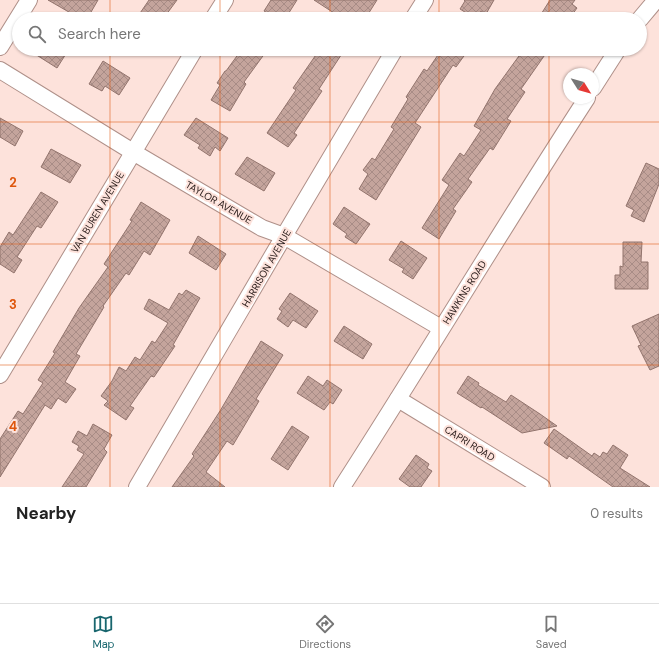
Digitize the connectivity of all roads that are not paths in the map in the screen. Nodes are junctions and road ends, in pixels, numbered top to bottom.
1 (225, 0) edge
2 (425, 0) edge
3 (656, 0) edge
4 (26, 1) edge
5 (20, 12) edge
6 (217, 12) edge
7 (417, 12) edge
8 (646, 12) edge
9 (12, 26) edge
10 (0, 47) edge
11 (191, 56) edge
12 (391, 56) edge
13 (614, 56) edge
14 (0, 70) edge
15 (599, 79) edge
16 (583, 104) edge
17 (133, 152) junction
18 (284, 236) junction
19 (441, 328) junction
20 (0, 376) edge
21 (398, 399) junction
22 (137, 487) edge
23 (342, 487) edge
24 (542, 487) edge

1 - 6 street
2 - 7 street
3 - 8 street
4 - 5 street
9 - 10 street
11 - 17 street, VAN BUREN AVENUE
12 - 18 street, HARRISON AVENUE
13 - 15 street
14 - 17 street, TAYLOR AVENUE
16 - 19 street, HAWKINS ROAD
17 - 18 street, TAYLOR AVENUE
17 - 20 street, VAN BUREN AVENUE
18 - 19 street, TAYLOR AVENUE
18 - 22 street, HARRISON AVENUE
19 - 21 street, HAWKINS ROAD
21 - 23 street, HAWKINS ROAD
21 - 24 street, CAPRI ROAD

